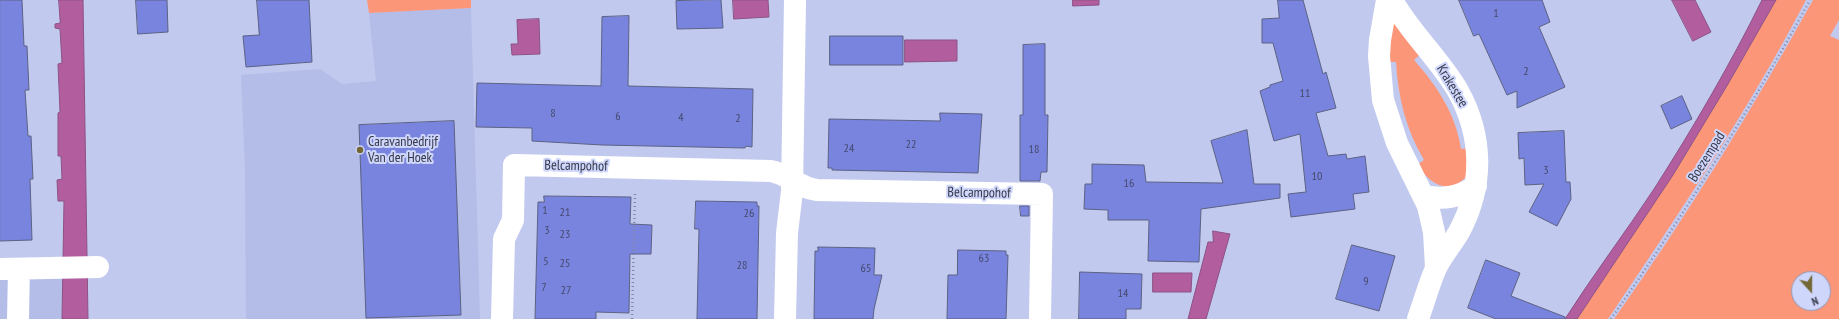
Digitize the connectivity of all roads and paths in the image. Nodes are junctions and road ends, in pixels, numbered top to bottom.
1 (795, 0) edge
2 (1387, 0) edge
3 (1392, 0) edge
4 (1810, 0) edge
5 (635, 168) junction
6 (792, 181) junction
7 (1476, 186) junction
8 (1424, 196) junction
9 (98, 267) dead end
10 (1436, 267) junction
11 (9, 269) edge
12 (18, 319) edge
13 (502, 319) edge
14 (632, 319) edge
15 (785, 319) edge
16 (1040, 319) edge
17 (1418, 319) edge
18 (1611, 319) edge

1 - 6 street
2 - 8 street, Krakestee
3 - 7 street, Krakestee
4 - 18 path, Boezempad
5 - 6 street, Belcampohof
5 - 13 street, Belcampohof
5 - 14 path
6 - 15 street
6 - 16 street, Belcampohof
7 - 8 street
7 - 10 street, Krakestee
8 - 10 street, Krakestee
9 - 11 street
10 - 17 street, Krakestee
11 - 12 street

